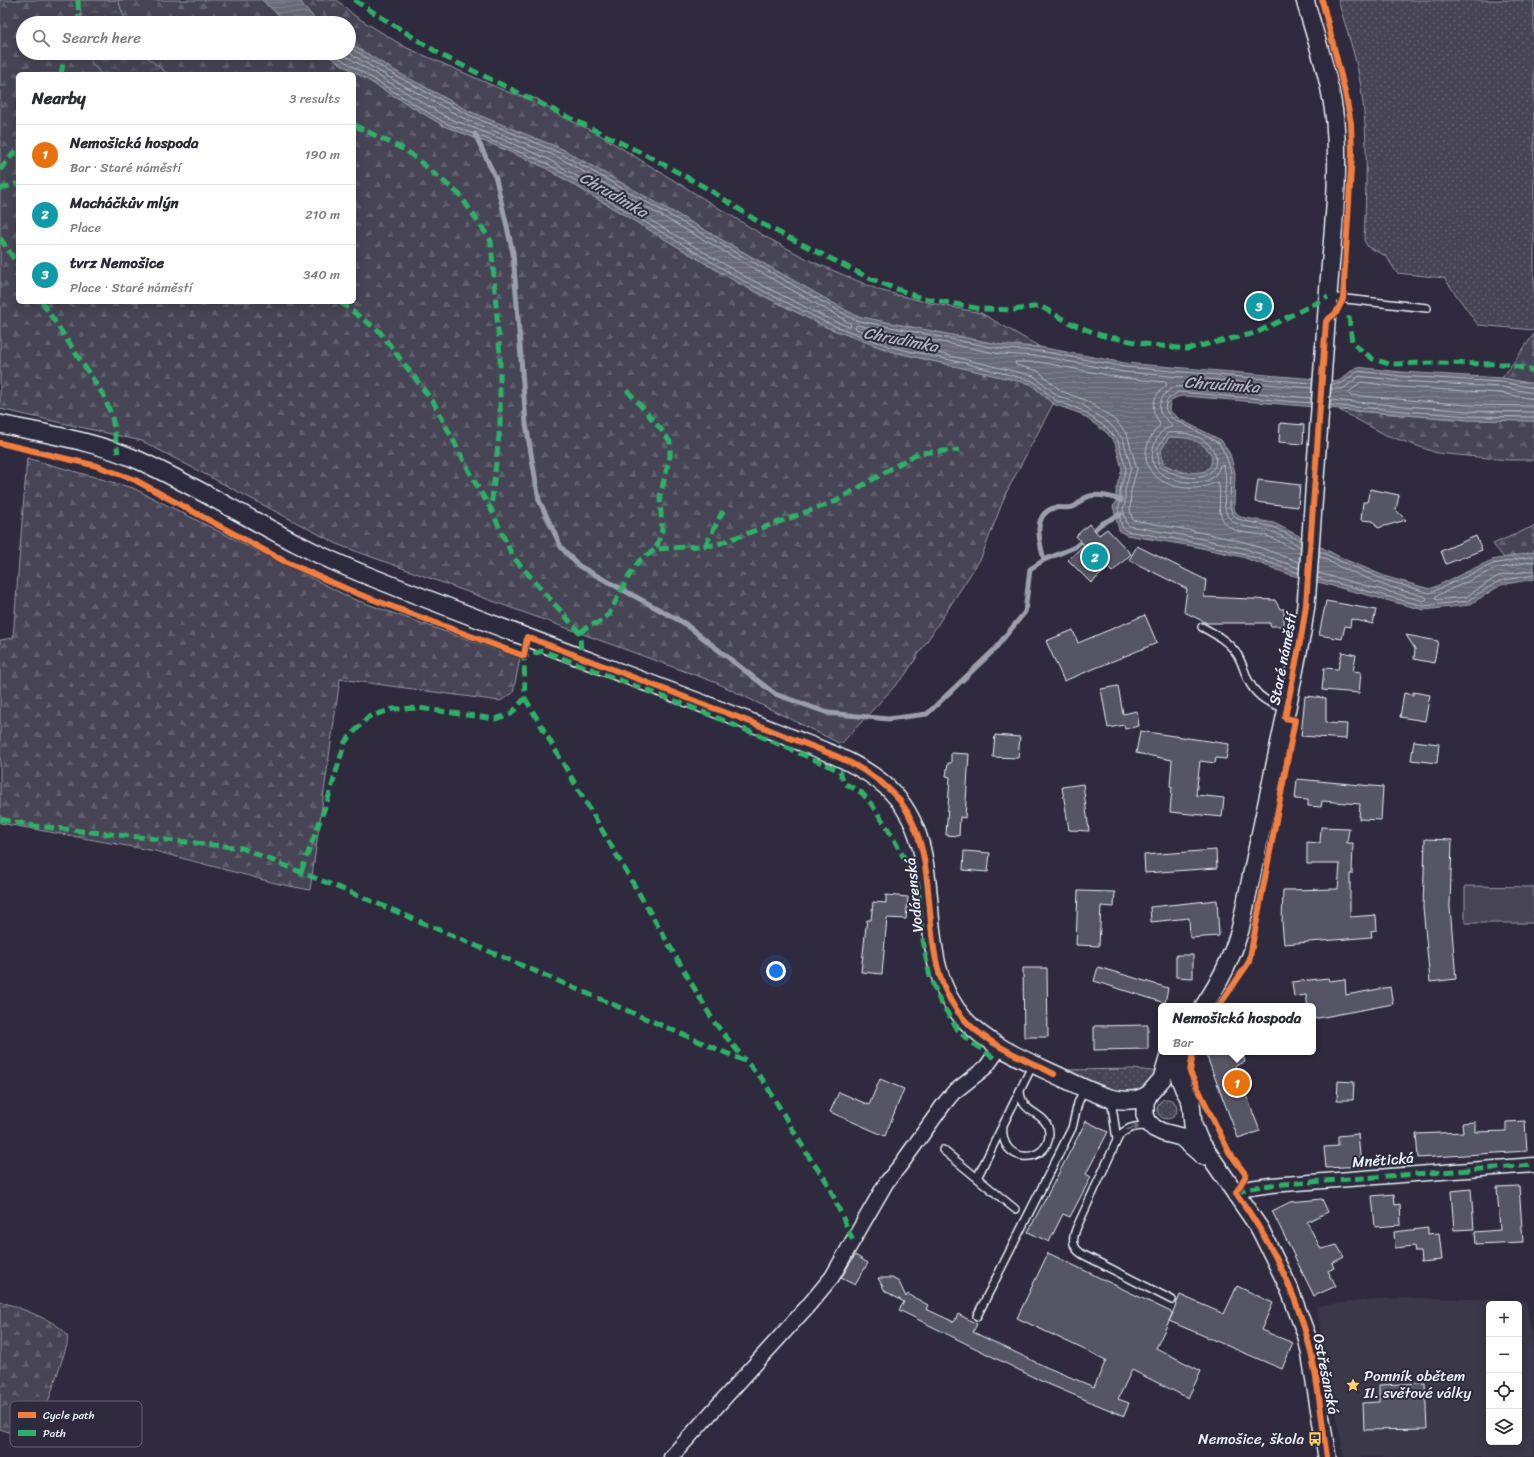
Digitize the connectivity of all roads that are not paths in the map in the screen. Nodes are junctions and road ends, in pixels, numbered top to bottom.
1 (1305, 0) edge
2 (1328, 298) junction
3 (1427, 308) dead end
4 (0, 424) edge
5 (1202, 627) dead end
6 (1287, 708) junction
7 (1206, 1003) edge
8 (1000, 1046) junction
9 (1169, 1055) edge
10 (1182, 1055) edge
11 (1034, 1063) junction
12 (1084, 1088) junction
13 (1020, 1091) junction
14 (1151, 1093) junction
15 (1186, 1093) junction
16 (1112, 1106) junction
17 (1192, 1110) junction
18 (1003, 1126) junction
19 (1157, 1129) junction
20 (1117, 1140) junction
21 (943, 1150) dead end
22 (1534, 1165) edge
23 (977, 1178) junction
24 (1226, 1179) junction
25 (1236, 1193) junction
26 (1015, 1209) dead end
27 (1172, 1300) dead end
28 (977, 1316) dead end
29 (670, 1457) edge
30 (1328, 1457) edge

1 - 2 street
2 - 3 lane
2 - 6 street, Staré náměstí
4 - 8 street, Vodárenská
5 - 6 lane
6 - 7 street, Staré náměstí
8 - 11 street, Vodárenská
8 - 29 street
9 - 14 street
10 - 15 street
11 - 12 street, Vodárenská
11 - 13 lane
12 - 14 street, Vodárenská
12 - 16 street, Vodárenská
12 - 28 lane
13 - 18 lane
13 - 18 lane
14 - 15 street
14 - 19 street
15 - 17 street
16 - 19 street, Vodárenská
16 - 20 lane
17 - 19 street
17 - 24 street
18 - 23 lane
20 -> 19 lane
19 - 24 street
20 - 27 lane
21 - 23 lane
22 - 25 street, Mnětická
23 - 26 lane
24 - 25 street
25 - 30 street, Ostřešanská

